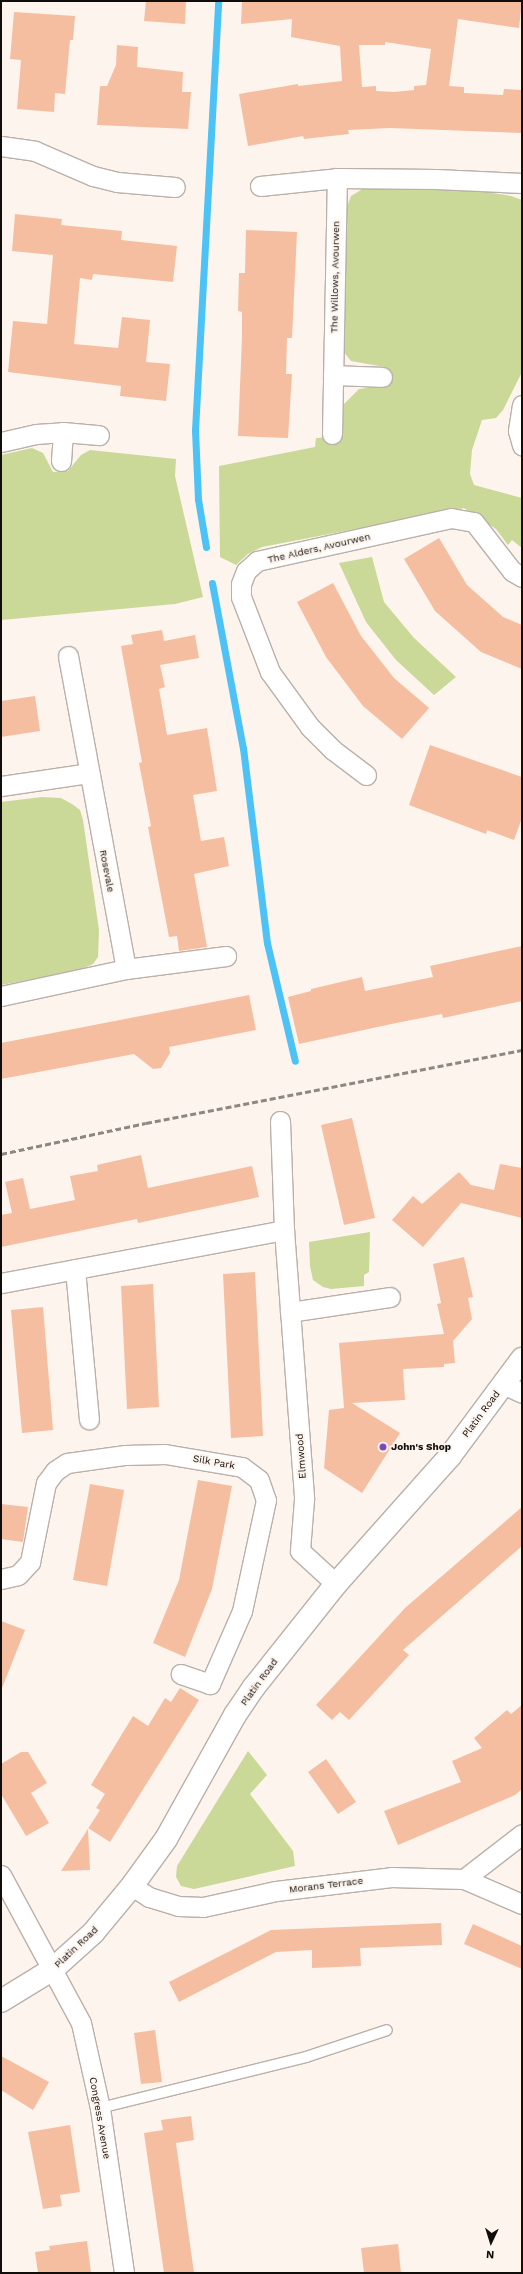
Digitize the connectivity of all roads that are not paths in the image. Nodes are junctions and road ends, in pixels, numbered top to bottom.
1 (1, 146) edge
2 (337, 178) junction
3 (522, 183) edge
4 (175, 186) dead end
5 (260, 186) dead end
6 (333, 376) junction
7 (382, 377) dead end
8 (522, 405) edge
9 (63, 432) junction
10 (332, 434) dead end
11 (99, 435) dead end
12 (1, 442) edge
13 (522, 445) edge
14 (61, 461) dead end
15 (522, 577) edge
16 (68, 656) dead end
17 (89, 773) junction
18 (366, 775) dead end
19 (1, 786) edge
20 (226, 956) dead end
21 (126, 969) junction
22 (1, 996) edge
23 (280, 1120) dead end
24 (284, 1230) junction
25 (75, 1269) junction
26 (1, 1283) edge
27 (390, 1297) dead end
28 (290, 1312) junction
29 (522, 1359) edge
30 (512, 1389) edge
31 (89, 1419) dead end
32 (1, 1579) edge
33 (336, 1584) junction
34 (181, 1674) dead end
35 (522, 1834) edge
36 (1, 1875) edge
37 (464, 1879) junction
38 (132, 1886) junction
39 (522, 1904) edge
40 (53, 1969) junction
41 (1, 2001) edge
42 (387, 2030) dead end
43 (100, 2108) junction
44 (124, 2273) edge

1 - 4 street
2 - 3 street
2 - 5 street
2 - 6 street, The Willows, Avourwen
6 - 7 street
6 - 10 street, The Willows, Avourwen
8 - 13 street
9 - 11 street
9 - 12 street
9 - 14 street
15 - 18 street, The Alders, Avourwen
16 - 17 street, Rosevale
17 - 19 street
17 - 21 street, Rosevale
20 - 21 street
21 - 22 street
23 - 24 street, Elmwood
24 - 25 street
24 - 28 street, Elmwood
25 - 26 street
25 - 31 street
27 - 28 street
28 - 33 street, Elmwood
29 - 30 main road, Platin Road
30 - 33 main road, Platin Road
32 - 34 street, Silk Park
33 - 38 main road, Platin Road
35 - 37 street
36 - 40 street, Congress Avenue
37 - 38 street, Morans Terrace
37 - 39 street, Morans Terrace
38 - 40 main road, Platin Road
40 - 41 main road, Platin Road
40 - 43 street, Congress Avenue
42 - 43 lane
43 - 44 street, Congress Avenue

